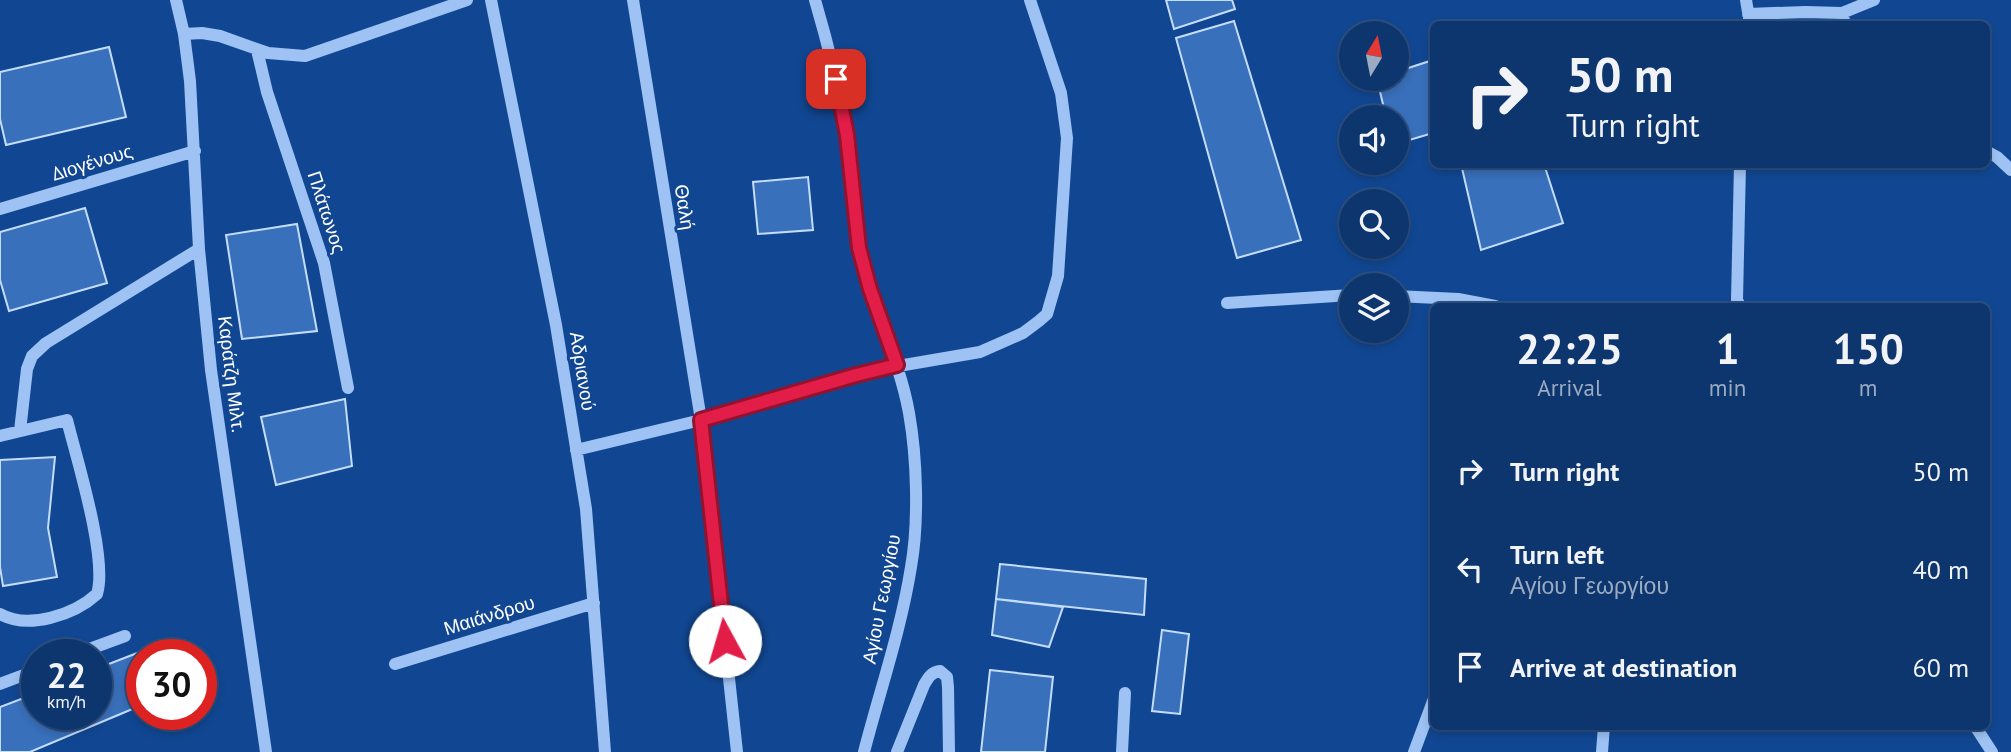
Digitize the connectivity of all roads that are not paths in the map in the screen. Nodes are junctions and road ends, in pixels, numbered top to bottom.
1 (176, 0) edge
2 (467, 0) edge
3 (491, 0) edge
4 (633, 0) edge
5 (815, 0) edge
6 (1030, 0) edge
7 (1746, 0) edge
8 (1874, 0) edge
9 (1749, 19) edge
10 (1843, 19) edge
11 (184, 34) junction
12 (257, 50) junction
13 (195, 151) junction
14 (1990, 153) edge
15 (1740, 168) edge
16 (2011, 170) edge
17 (0, 209) edge
18 (199, 249) junction
19 (1339, 297) edge
20 (1409, 297) edge
21 (1227, 303) dead end
22 (1479, 303) edge
23 (1736, 303) edge
24 (897, 365) junction
25 (348, 388) dead end
26 (701, 420) junction
27 (20, 431) junction
28 (0, 436) edge
29 (576, 450) junction
30 (594, 603) junction
31 (0, 614) edge
32 (125, 636) dead end
33 (112, 641) edge
34 (395, 664) dead end
35 (21, 676) edge
36 (0, 684) edge
37 (1125, 693) dead end
38 (1430, 709) edge
39 (1604, 730) edge
40 (1978, 730) edge
41 (266, 752) edge
42 (606, 752) edge
43 (737, 752) edge
44 (864, 752) edge
45 (897, 752) edge
46 (948, 752) edge
47 (1122, 752) edge
48 (1414, 752) edge
49 (1602, 752) edge
50 (1992, 752) edge

1 - 11 street, Καράτζη Μιλτ.
2 - 12 street
3 - 29 street, Αδριανού
4 - 26 street, Θαλή
5 - 24 street, Αγίου Γεωργίου
6 - 24 street
7 - 9 street
8 - 10 street
9 - 10 street
11 - 12 street
11 - 13 street, Καράτζη Μιλτ.
12 - 25 street, Πλάτωνος
13 - 17 street, Διογένους
13 - 18 street, Καράτζη Μιλτ.
14 - 16 street
15 - 23 street
18 - 27 street
18 - 41 street, Καράτζη Μιλτ.
19 - 21 street
20 - 22 street
24 - 26 street
24 - 44 street, Αγίου Γεωργίου
26 - 29 street
26 - 43 street, Θαλή
27 - 28 street
27 - 31 street
29 - 30 street, Αδριανού
30 - 34 street, Μαιάνδρου
30 - 42 street, Αδριανού
32 - 33 street
35 - 36 street
37 - 47 street
38 - 48 street
39 - 49 street
40 - 50 street
45 - 46 street

